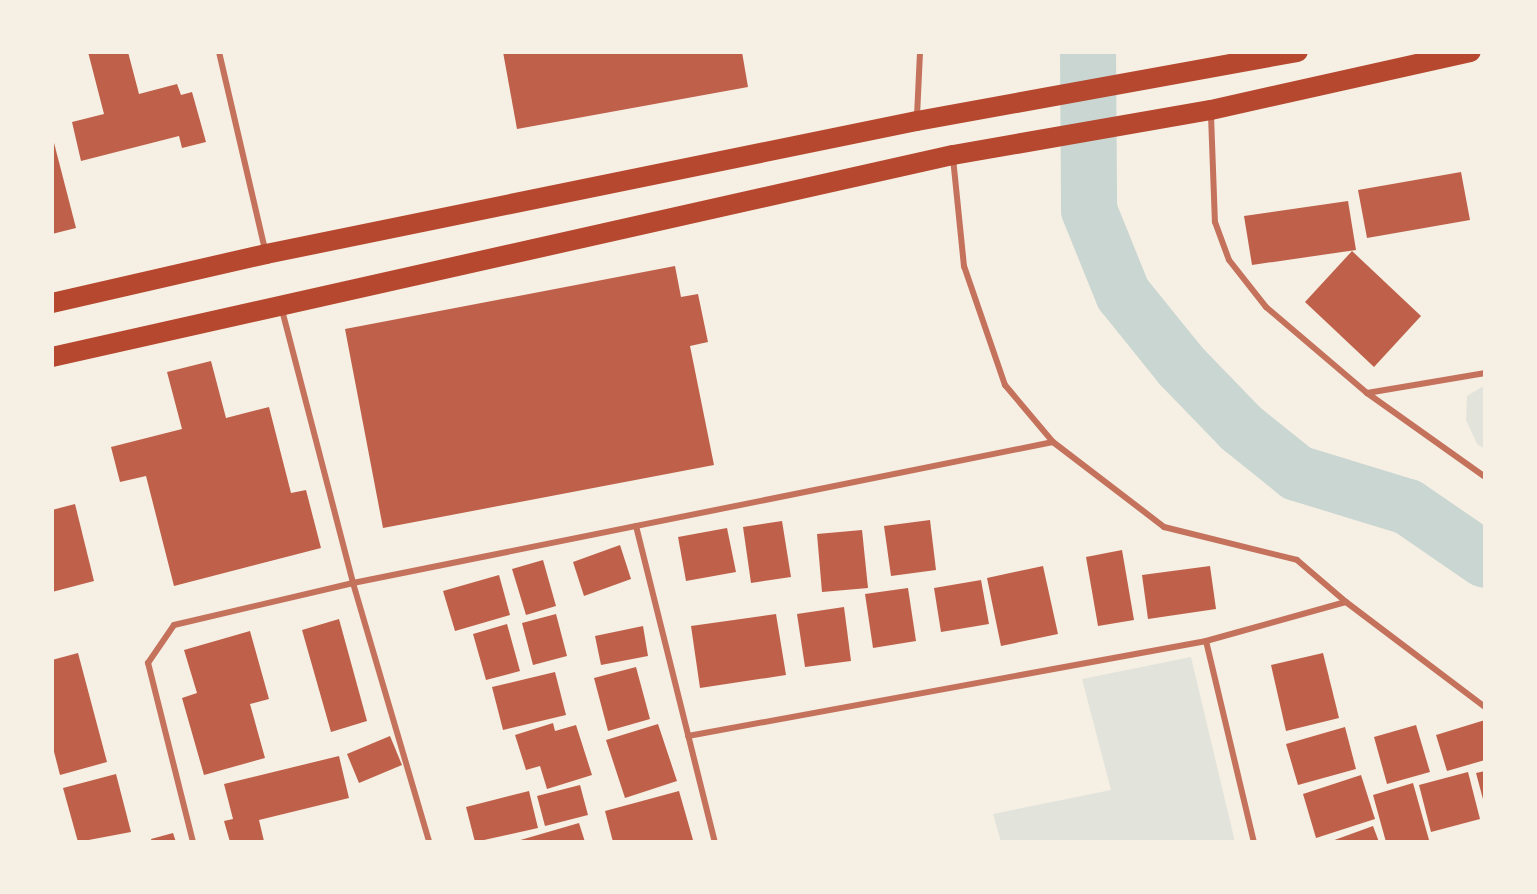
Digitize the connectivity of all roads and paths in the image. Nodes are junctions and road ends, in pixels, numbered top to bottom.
1 (219, 52) edge
2 (920, 52) edge
3 (1298, 52) edge
4 (1471, 52) edge
5 (1211, 110) junction
6 (917, 121) junction
7 (953, 155) junction
8 (266, 254) junction
9 (52, 303) edge
10 (280, 305) junction
11 (52, 357) edge
12 (1485, 373) edge
13 (1367, 393) junction
14 (1053, 442) junction
15 (1485, 477) edge
16 (636, 526) junction
17 (353, 583) junction
18 (1346, 602) junction
19 (1206, 641) junction
20 (1485, 707) edge
21 (688, 736) junction
22 (193, 842) edge
23 (429, 842) edge
24 (715, 842) edge
25 (1254, 842) edge

1 - 8 lane
2 - 6 lane
3 - 6 main road
4 - 5 main road
5 - 7 main road
5 - 13 lane
6 - 8 main road
7 - 10 main road
7 - 14 lane
8 - 9 main road
10 - 11 main road
10 - 17 lane
12 - 13 lane
13 - 15 lane
14 - 16 lane
14 - 18 lane
16 - 17 lane
16 - 21 lane
17 - 22 lane
17 - 23 lane
18 - 19 lane
18 - 20 lane
19 - 21 lane
19 - 25 lane
21 - 24 lane

